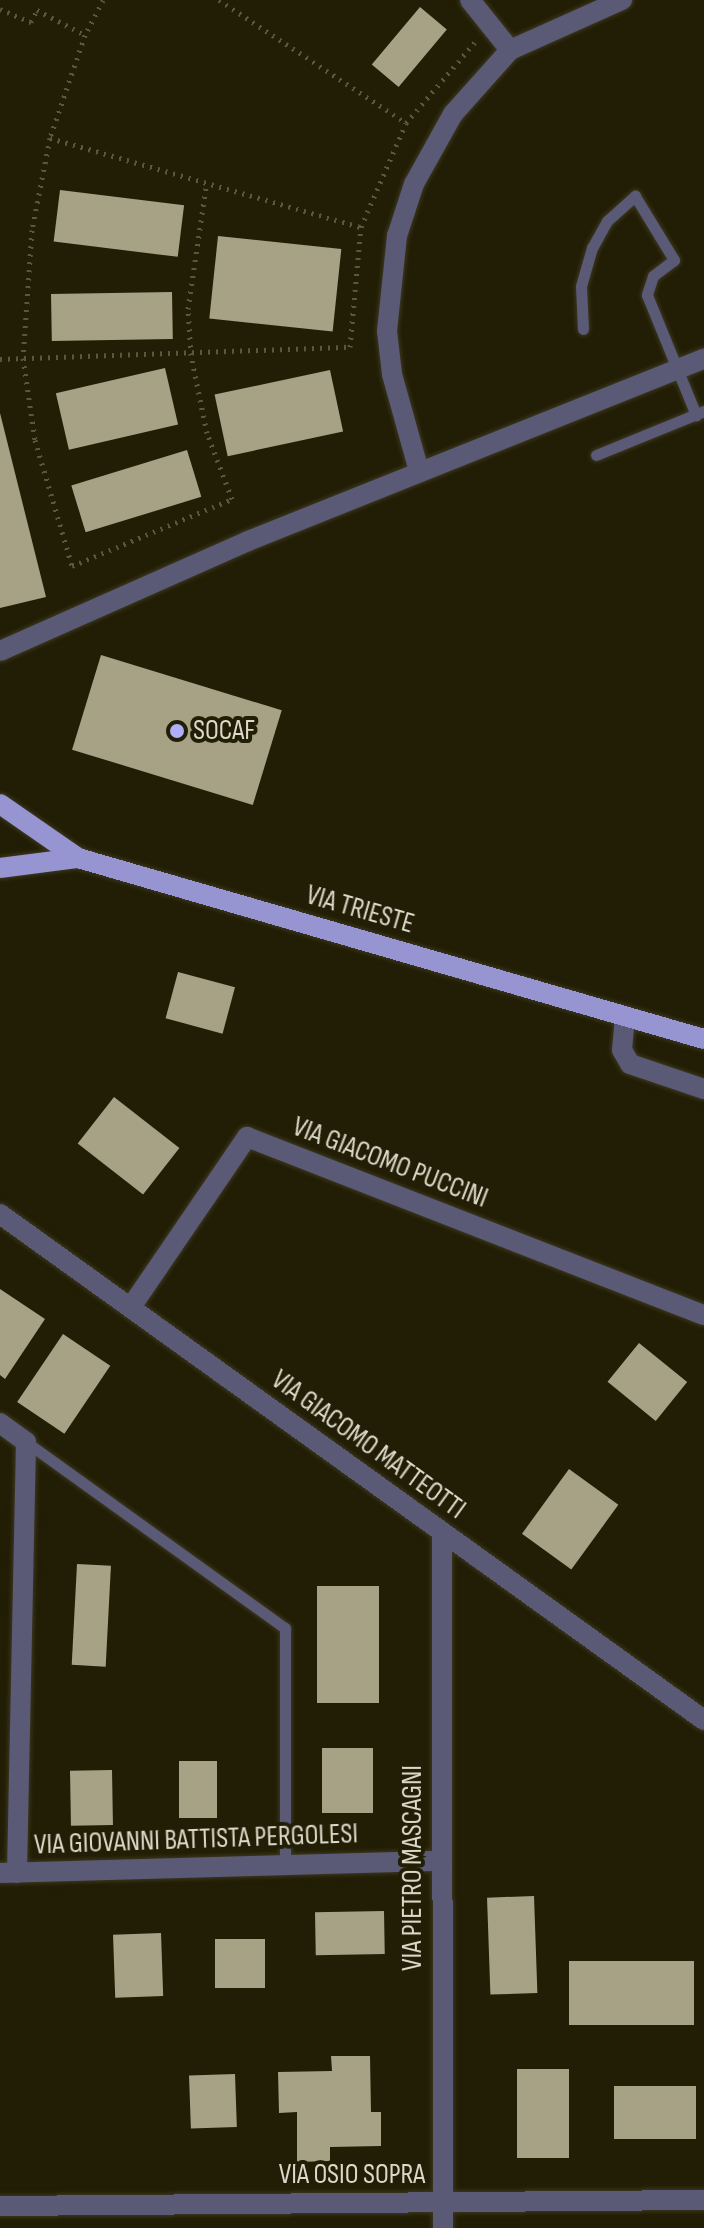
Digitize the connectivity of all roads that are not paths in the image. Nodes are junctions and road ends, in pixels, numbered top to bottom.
1 (470, 0) edge
2 (622, 0) edge
3 (510, 50) junction
4 (583, 329) dead end
5 (704, 359) edge
6 (677, 369) junction
7 (700, 413) edge
8 (596, 455) dead end
9 (419, 471) junction
10 (0, 651) edge
11 (0, 804) edge
12 (78, 858) junction
13 (0, 868) edge
14 (625, 1016) junction
15 (704, 1039) edge
16 (704, 1089) edge
17 (0, 1214) edge
18 (131, 1307) junction
19 (704, 1315) edge
20 (0, 1423) edge
21 (26, 1442) junction
22 (442, 1534) junction
23 (704, 1720) edge
24 (441, 1861) junction
25 (285, 1865) junction
26 (8, 1873) edge
27 (704, 2200) edge
28 (441, 2203) junction
29 (0, 2206) edge
30 (443, 2228) edge

1 - 3 street
2 - 3 street
3 - 9 street
4 - 6 lane
5 - 6 street
6 - 7 lane
6 - 9 street
7 - 8 lane
9 - 10 street
11 - 12 main road
12 - 13 main road
12 - 14 main road, VIA TRIESTE
14 - 15 main road, VIA TRIESTE
14 - 16 street
17 - 18 street, VIA GIACOMO MATTEOTTI
18 - 19 street, VIA GIACOMO PUCCINI
18 - 22 street, VIA GIACOMO MATTEOTTI
20 - 21 street
21 - 25 lane
21 - 26 street
22 - 23 street, VIA GIACOMO MATTEOTTI
22 - 24 street, VIA PIETRO MASCAGNI
24 - 25 street, VIA GIOVANNI BATTISTA PERGOLESI
24 - 28 street, VIA PIETRO MASCAGNI
25 - 26 street, VIA GIOVANNI BATTISTA PERGOLESI
27 - 28 street, VIA OSIO SOPRA
28 - 29 street, VIA OSIO SOPRA
28 - 30 street, VIA PIETRO MASCAGNI

